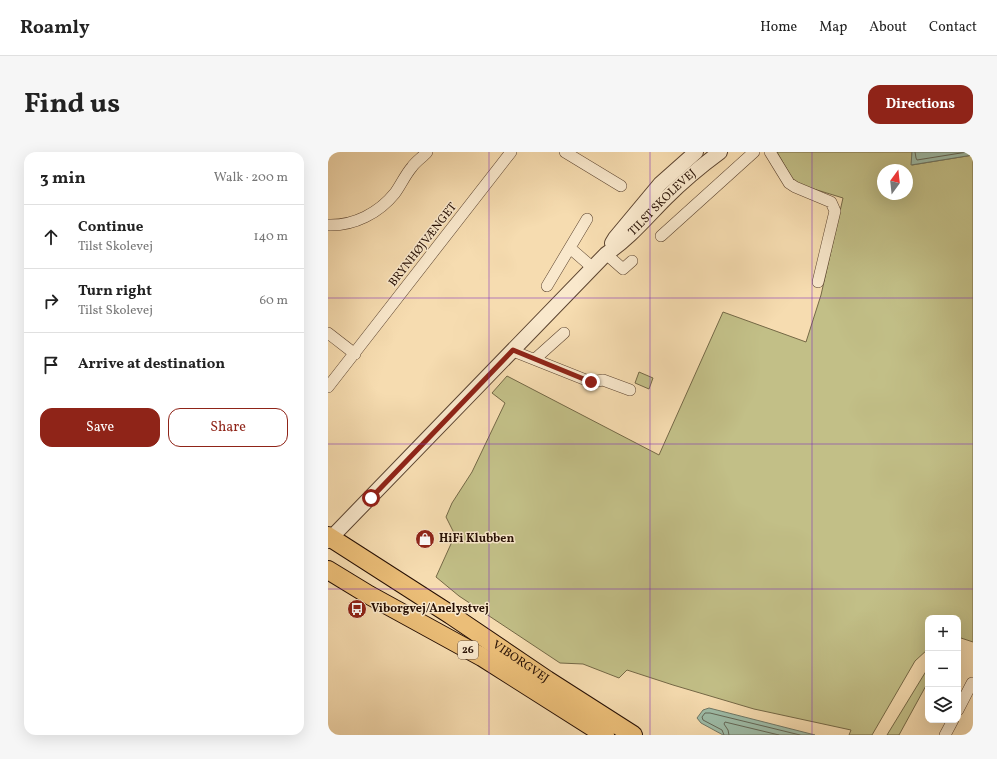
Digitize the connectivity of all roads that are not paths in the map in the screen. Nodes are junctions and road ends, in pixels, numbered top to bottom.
1 (427, 152) edge
2 (511, 152) edge
3 (565, 152) edge
4 (720, 152) edge
5 (754, 152) edge
6 (770, 152) edge
7 (698, 155) edge
8 (621, 186) dead end
9 (587, 220) dead end
10 (328, 225) edge
11 (661, 236) dead end
12 (570, 248) junction
13 (606, 254) junction
14 (632, 261) dead end
15 (593, 268) junction
16 (818, 282) dead end
17 (547, 286) dead end
18 (564, 332) dead end
19 (328, 333) edge
20 (513, 350) junction
21 (355, 354) junction
22 (535, 359) junction
23 (328, 387) edge
24 (630, 390) dead end
25 (329, 540) edge
26 (328, 570) edge
27 (972, 683) dead end
28 (961, 704) edge
29 (951, 723) edge
30 (605, 735) edge
31 (633, 735) edge
32 (945, 735) edge

1 - 10 street
2 - 21 street, BRYNHØJVÆNGET
3 - 8 street
4 - 7 street, TILST SKOLEVEJ
5 - 11 street
6 - 16 street
7 - 13 street, TILST SKOLEVEJ
9 - 12 street
12 - 15 street
12 - 17 street
13 - 14 street
13 - 15 street, TILST SKOLEVEJ
15 - 20 street, TILST SKOLEVEJ
18 - 22 street
19 - 21 street
20 - 22 street
20 - 25 street, TILST SKOLEVEJ
21 - 23 street, BRYNHØJVÆNGET
22 - 24 street
25 - 31 main road, VIBORGVEJ / 26
26 - 30 main road, VIBORGVEJ / 26
27 - 28 street
29 - 32 street

